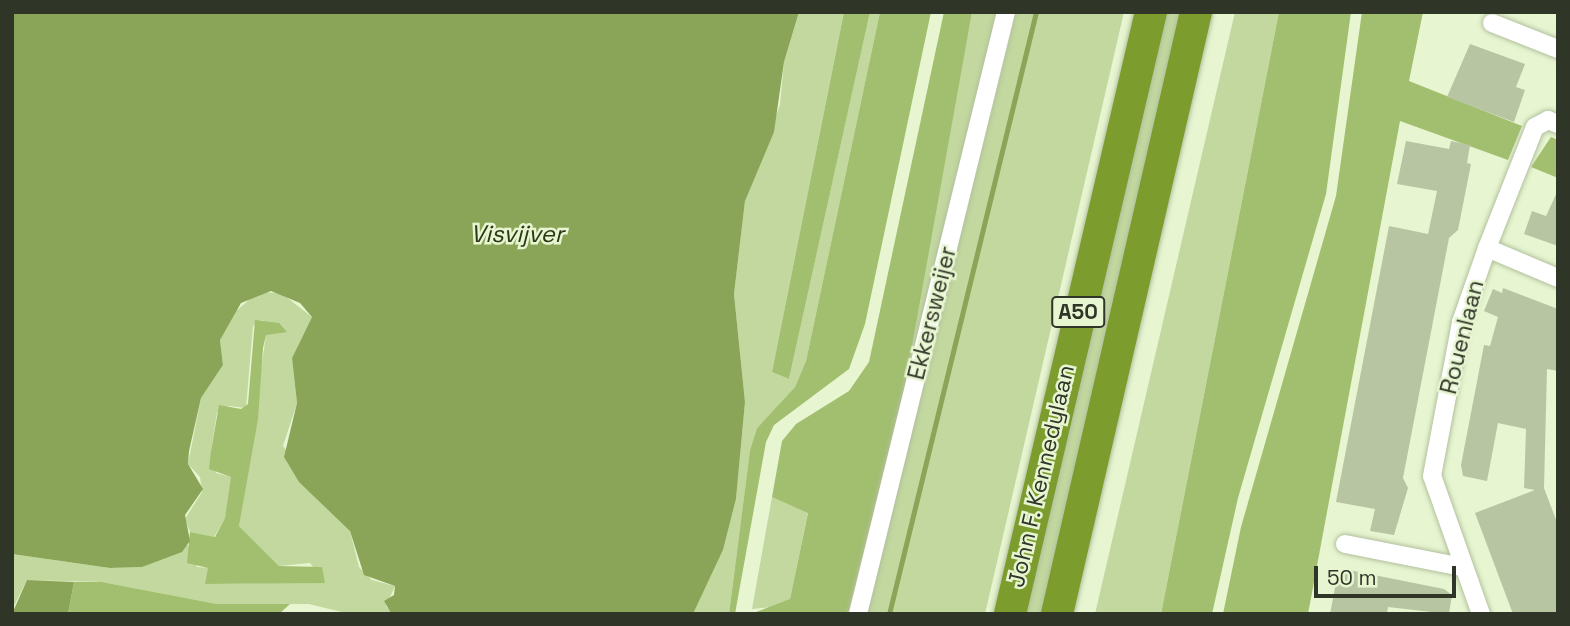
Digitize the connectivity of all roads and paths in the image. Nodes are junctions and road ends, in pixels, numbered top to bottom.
1 (1006, 12) edge
2 (1151, 12) edge
3 (1196, 12) edge
4 (1492, 23) dead end
5 (1558, 49) edge
6 (1553, 122) edge
7 (1487, 248) junction
8 (1558, 278) edge
9 (1080, 512) junction
10 (1345, 544) dead end
11 (1462, 566) junction
12 (858, 614) edge
13 (1010, 614) edge
14 (1057, 614) edge
15 (1064, 614) edge
16 (1481, 614) edge

1 - 12 street, Ekkersweijer
2 - 13 highway, John F. Kennedylaan / A50
3 - 9 highway, John F. Kennedylaan / A50
4 - 5 street
6 - 7 street, Rouenlaan
7 - 8 street
7 - 11 street, Rouenlaan
9 - 14 highway, John F. Kennedylaan / A50
9 - 15 highway
10 - 11 street
11 - 16 street, Rouenlaan

